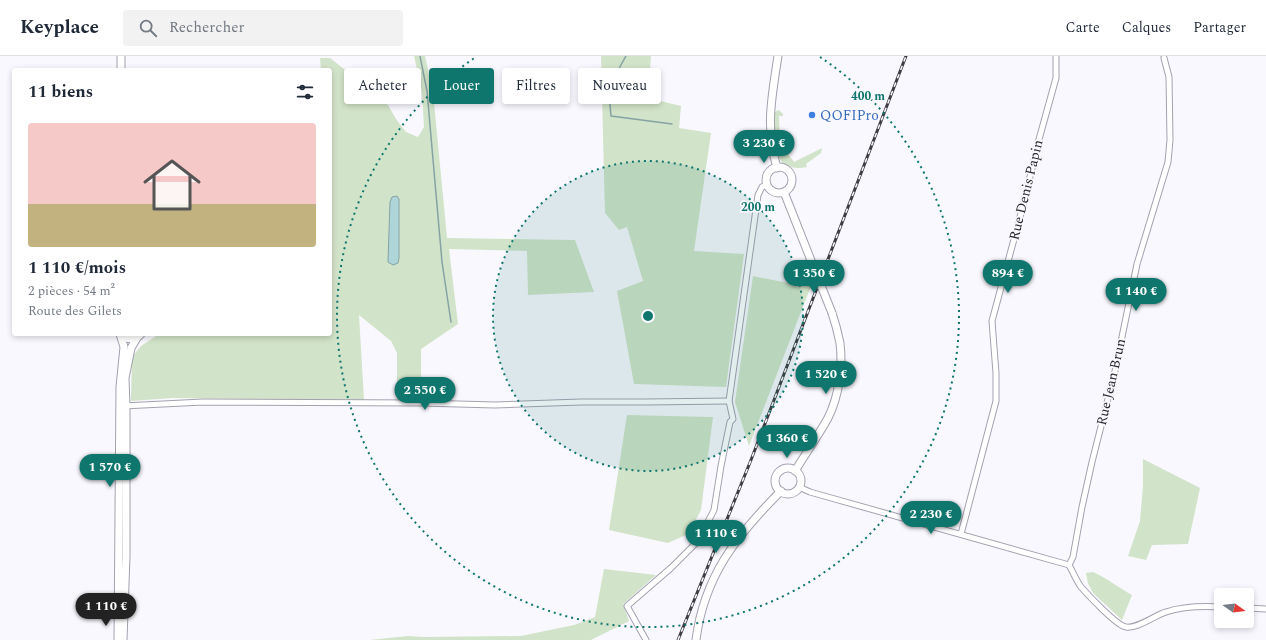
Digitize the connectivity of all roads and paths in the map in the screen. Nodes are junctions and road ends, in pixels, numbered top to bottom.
1 (121, 56) edge
2 (778, 56) edge
3 (1056, 56) edge
4 (1158, 56) edge
5 (1166, 57) edge
6 (121, 68) edge
7 (777, 168) junction
8 (767, 184) junction
9 (784, 192) junction
10 (121, 336) edge
11 (122, 336) edge
12 (139, 336) edge
13 (729, 401) junction
14 (123, 406) junction
15 (796, 471) junction
16 (799, 487) junction
17 (780, 491) junction
18 (961, 534) junction
19 (1069, 565) junction
20 (1214, 606) edge
21 (1254, 608) edge
22 (1266, 609) edge
23 (118, 617) junction
24 (115, 640) edge
25 (118, 640) edge
26 (123, 640) edge
27 (646, 640) edge
28 (696, 640) edge

1 - 6 main road
2 - 7 main road
3 - 18 street, Rue Denis Papin
4 - 5 street
5 - 19 street, Rue Jean Brun
7 - 8 main road
7 - 9 main road
8 - 9 main road
8 - 13 street
9 - 15 main road, bridge
10 - 14 main road
11 - 12 main road
12 - 14 main road
13 - 14 street
13 - 27 street
14 - 23 main road
14 - 26 main road
15 - 16 main road
15 - 17 main road
16 - 17 main road
16 - 18 street
17 - 28 main road
18 - 19 street
19 - 20 street
21 - 22 street
23 - 24 main road
23 - 25 main road

